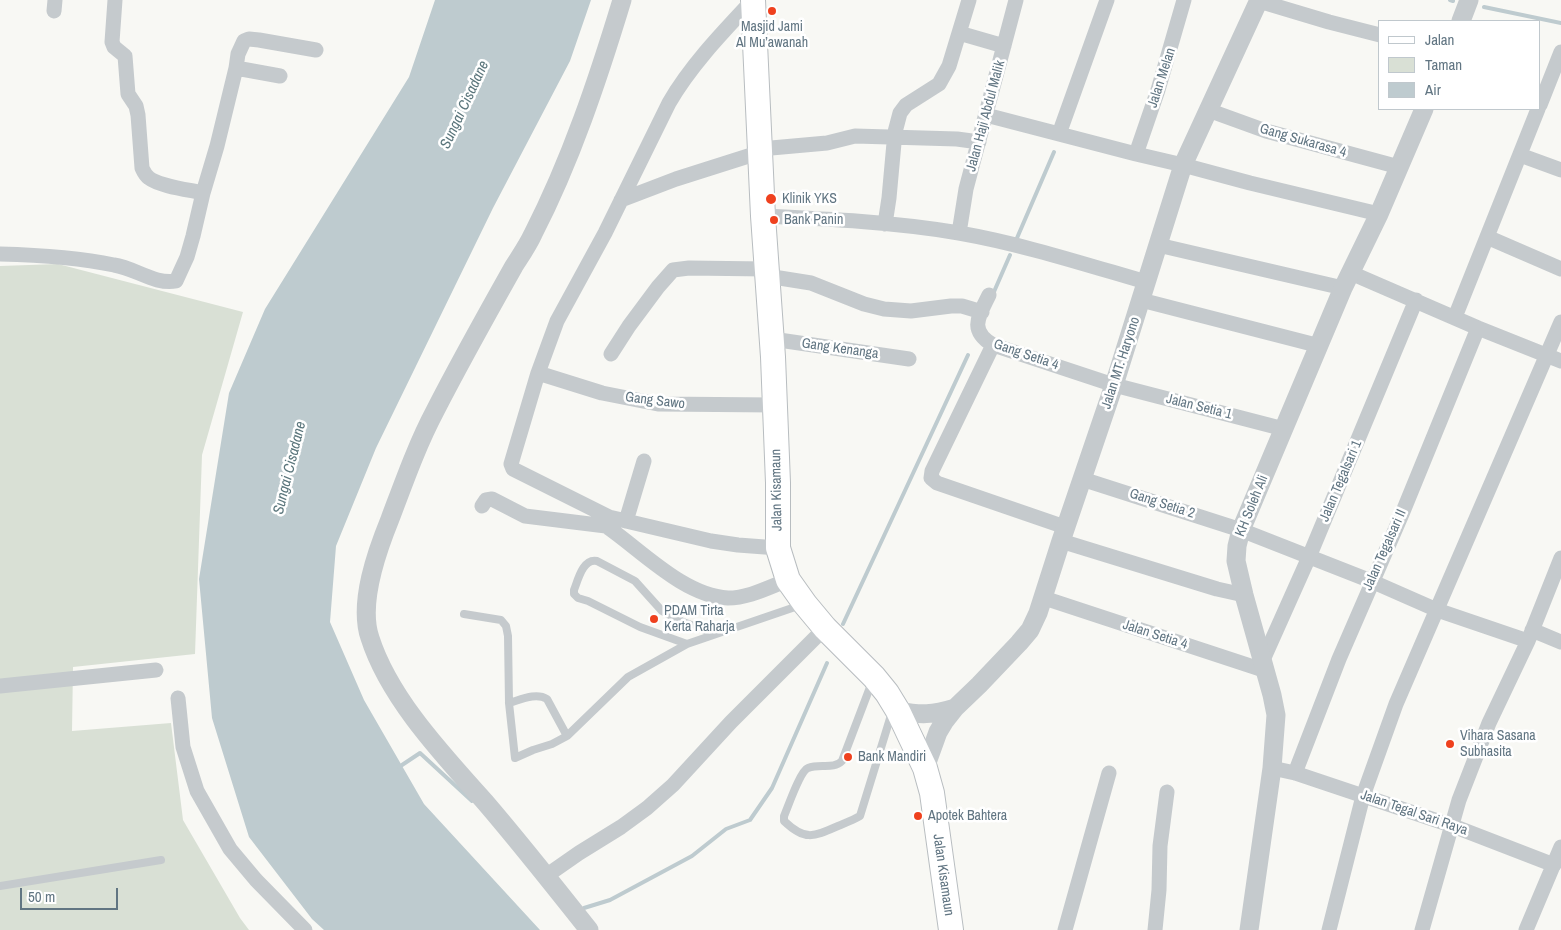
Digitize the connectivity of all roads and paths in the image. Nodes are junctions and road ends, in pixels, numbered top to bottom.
1 (115, 0) edge
2 (622, 0) edge
3 (753, 0) edge
4 (969, 0) edge
5 (1016, 0) edge
6 (1107, 0) edge
7 (1184, 0) edge
8 (1259, 0) edge
9 (1469, 0) edge
10 (1461, 20) edge
11 (960, 33) junction
12 (1378, 34) edge
13 (1004, 46) junction
14 (316, 50) dead end
15 (1561, 52) edge
16 (236, 68) junction
17 (280, 76) dead end
18 (1541, 102) edge
19 (1208, 110) junction
20 (1424, 110) edge
21 (1538, 110) edge
22 (986, 115) junction
23 (1059, 134) junction
24 (895, 138) junction
25 (979, 142) junction
26 (760, 151) junction
27 (1136, 154) junction
28 (1520, 154) junction
29 (1183, 164) junction
30 (1399, 167) junction
31 (1561, 170) edge
32 (203, 193) junction
33 (621, 200) junction
34 (1379, 214) junction
35 (763, 216) junction
36 (885, 224) junction
37 (959, 233) junction
38 (1487, 238) junction
39 (1158, 244) junction
40 (0, 254) edge
41 (1561, 269) edge
42 (766, 272) junction
43 (1347, 281) junction
44 (1144, 291) junction
45 (989, 296) dead end
46 (1416, 300) junction
47 (982, 312) junction
48 (1454, 317) junction
49 (1561, 322) edge
50 (1478, 328) junction
51 (772, 339) junction
52 (993, 345) junction
53 (1320, 346) junction
54 (611, 354) dead end
55 (1554, 358) edge
56 (908, 359) dead end
57 (538, 373) junction
58 (1114, 385) junction
59 (775, 405) junction
60 (1284, 429) junction
61 (644, 461) dead end
62 (1082, 479) junction
63 (482, 506) dead end
64 (608, 521) junction
65 (626, 521) junction
66 (1241, 530) junction
67 (1063, 534) junction
68 (778, 548) junction
69 (1309, 557) junction
70 (1561, 558) edge
71 (788, 580) junction
72 (1372, 581) junction
73 (1244, 595) junction
74 (1044, 598) junction
75 (805, 604) junction
76 (1437, 610) junction
77 (464, 614) dead end
78 (825, 628) junction
79 (716, 634) junction
80 (1530, 636) junction
81 (1561, 642) edge
82 (687, 644) junction
83 (1265, 666) junction
84 (156, 670) dead end
85 (874, 677) junction
86 (0, 686) edge
87 (178, 698) dead end
88 (509, 703) junction
89 (896, 708) junction
90 (955, 708) junction
91 (567, 736) junction
92 (924, 768) junction
93 (1272, 768) junction
94 (1109, 773) dead end
95 (1295, 773) junction
96 (1167, 792) dead end
97 (1363, 796) junction
98 (1453, 826) junction
99 (1561, 847) edge
100 (161, 860) dead end
101 (1554, 865) junction
102 (546, 876) junction
103 (0, 886) edge
104 (305, 930) edge
105 (589, 930) edge
106 (951, 930) edge
107 (1065, 930) edge
108 (1154, 930) edge
109 (1249, 930) edge
110 (1329, 930) edge
111 (1422, 930) edge
112 (1526, 930) edge

1 - 32 street
2 - 102 street
3 - 26 main road, Jalan Kisamaun
3 - 33 street
4 - 11 street
5 - 13 street, Jalan Haji Abdul Malik
6 - 23 street
7 - 27 street, Jalan Melan
8 - 12 street
8 - 19 street, Jalan MT. Haryono
9 - 10 street
11 - 13 street
11 - 24 street
13 - 22 street, Jalan Haji Abdul Malik
14 - 16 street
15 - 18 street
16 - 17 street
16 - 32 street
19 - 29 street, Jalan MT. Haryono
19 - 30 street, Gang Sukarasa 4
20 - 30 street, KH Soleh Ali
21 - 28 street
22 - 23 street
22 - 25 street, Jalan Haji Abdul Malik
23 - 27 street
24 - 25 street
24 - 26 street
24 - 36 street
25 - 37 street, Jalan Haji Abdul Malik
26 - 33 street
26 - 35 main road, Jalan Kisamaun
27 - 29 street
28 - 31 street
28 - 38 street
29 - 34 street
29 - 39 street, Jalan MT. Haryono
30 - 34 street, KH Soleh Ali
32 - 40 street
33 - 57 street
34 - 43 street, KH Soleh Ali
35 - 36 street
35 - 42 main road, Jalan Kisamaun
36 - 37 street
37 - 44 street
38 - 41 street
38 - 48 street
39 - 43 street
39 - 44 street, Jalan MT. Haryono
42 - 47 street
42 - 51 main road, Jalan Kisamaun
42 - 54 street
43 - 46 street
43 - 53 street, KH Soleh Ali
44 - 53 street
44 - 58 street, Jalan MT. Haryono
45 - 47 street, Gang Setia 4
46 - 48 street
46 - 69 street, Jalan Tegalsari 1
47 - 52 street, Gang Setia 4
48 - 50 street
49 - 55 street
50 - 55 street
50 - 72 street, Jalan Tegalsari II
51 - 56 street, Gang Kenanga
51 - 59 main road, Jalan Kisamaun
52 - 58 street, Gang Setia 4
52 - 67 street
53 - 60 street, KH Soleh Ali
55 - 76 street
57 - 59 street, Gang Sawo
57 - 64 street
58 - 60 street, Jalan Setia 1
58 - 62 street, Jalan MT. Haryono
59 - 68 main road, Jalan Kisamaun
60 - 66 street, KH Soleh Ali
61 - 65 street
62 - 66 street, Gang Setia 2
62 - 67 street, Jalan MT. Haryono
63 - 64 street
64 - 65 street
64 - 71 street
65 - 68 street
66 - 69 street, Gang Setia 2
66 - 73 street, KH Soleh Ali
67 - 73 street
67 - 74 street, Jalan MT. Haryono
68 - 71 main road, Jalan Kisamaun
69 - 72 street, Gang Setia 2
69 - 83 street, Jalan Tegalsari 1
70 - 80 street
71 - 75 main road, Jalan Kisamaun
72 - 76 street, Gang Setia 2
72 - 95 street, Jalan Tegalsari II
73 - 83 street, KH Soleh Ali
74 - 83 street, Jalan Setia 4
74 - 90 street, Jalan MT. Haryono
75 - 78 main road, Jalan Kisamaun
75 - 79 lane
76 - 80 street, Gang Setia 2
76 - 97 street
77 - 88 lane
78 - 85 main road, Jalan Kisamaun
78 - 102 street
79 - 82 lane
79 - 82 lane
80 - 81 street, Gang Setia 2
80 - 98 street
82 - 91 lane
83 - 93 street, KH Soleh Ali
84 - 86 street
85 - 89 main road, Jalan Kisamaun
85 - 89 lane
87 - 104 street
88 - 91 lane
88 - 91 lane
89 - 90 street, Jalan MT. Haryono
89 - 92 main road, Jalan Kisamaun
90 - 92 street, Jalan MT. Haryono
92 - 106 main road, Jalan Kisamaun
93 - 95 street, Jalan Tegal Sari Raya
93 - 109 street, KH Soleh Ali
94 - 107 street
95 - 97 street, Jalan Tegal Sari Raya
96 - 108 street
97 - 98 street, Jalan Tegal Sari Raya
97 - 110 street
98 - 101 street, Jalan Tegal Sari Raya
98 - 111 street
99 - 101 street
100 - 103 lane
101 - 112 street
102 - 105 street

